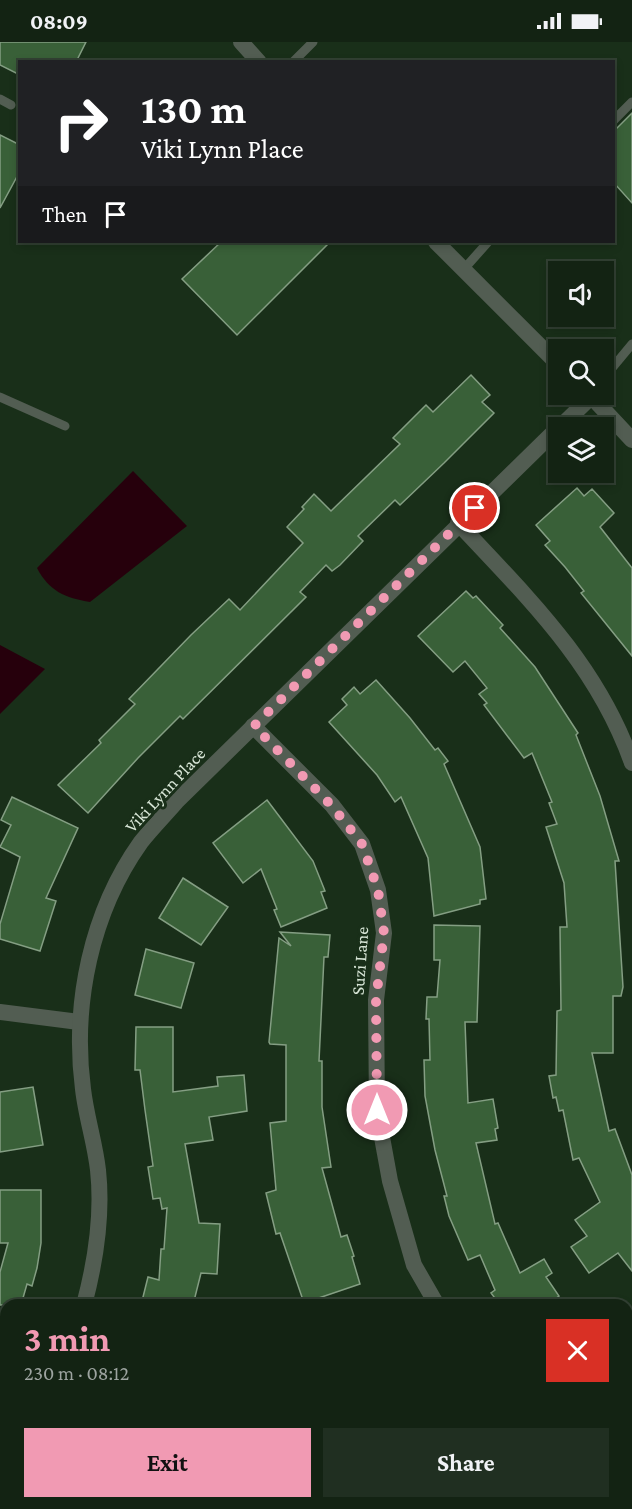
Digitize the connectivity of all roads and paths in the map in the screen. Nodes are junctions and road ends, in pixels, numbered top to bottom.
1 (240, 42) edge
2 (314, 42) edge
3 (257, 60) edge
4 (295, 60) edge
5 (0, 99) edge
6 (632, 102) edge
7 (11, 105) dead end
8 (615, 119) edge
9 (437, 243) edge
10 (487, 243) edge
11 (464, 269) junction
12 (632, 344) edge
13 (548, 354) edge
14 (614, 366) edge
15 (0, 397) edge
16 (581, 405) edge
17 (600, 405) edge
18 (569, 417) edge
19 (65, 426) dead end
20 (548, 438) edge
21 (632, 440) edge
22 (458, 524) junction
23 (254, 726) junction
24 (632, 763) edge
25 (0, 1012) edge
26 (79, 1022) junction
27 (86, 1299) edge
28 (434, 1299) edge

1 - 3 street
2 - 4 lane
5 - 7 lane
6 - 8 lane
9 - 11 street
10 - 11 lane
11 - 13 street
12 - 14 lane
15 - 19 lane
16 - 18 street, Viki Lynn Place
17 - 21 street
20 - 22 street, Viki Lynn Place
22 - 23 street, Viki Lynn Place
22 - 24 street
23 - 26 street, Viki Lynn Place
23 - 28 street, Suzi Lane
25 - 26 street
26 - 27 street, Viki Lynn Place

